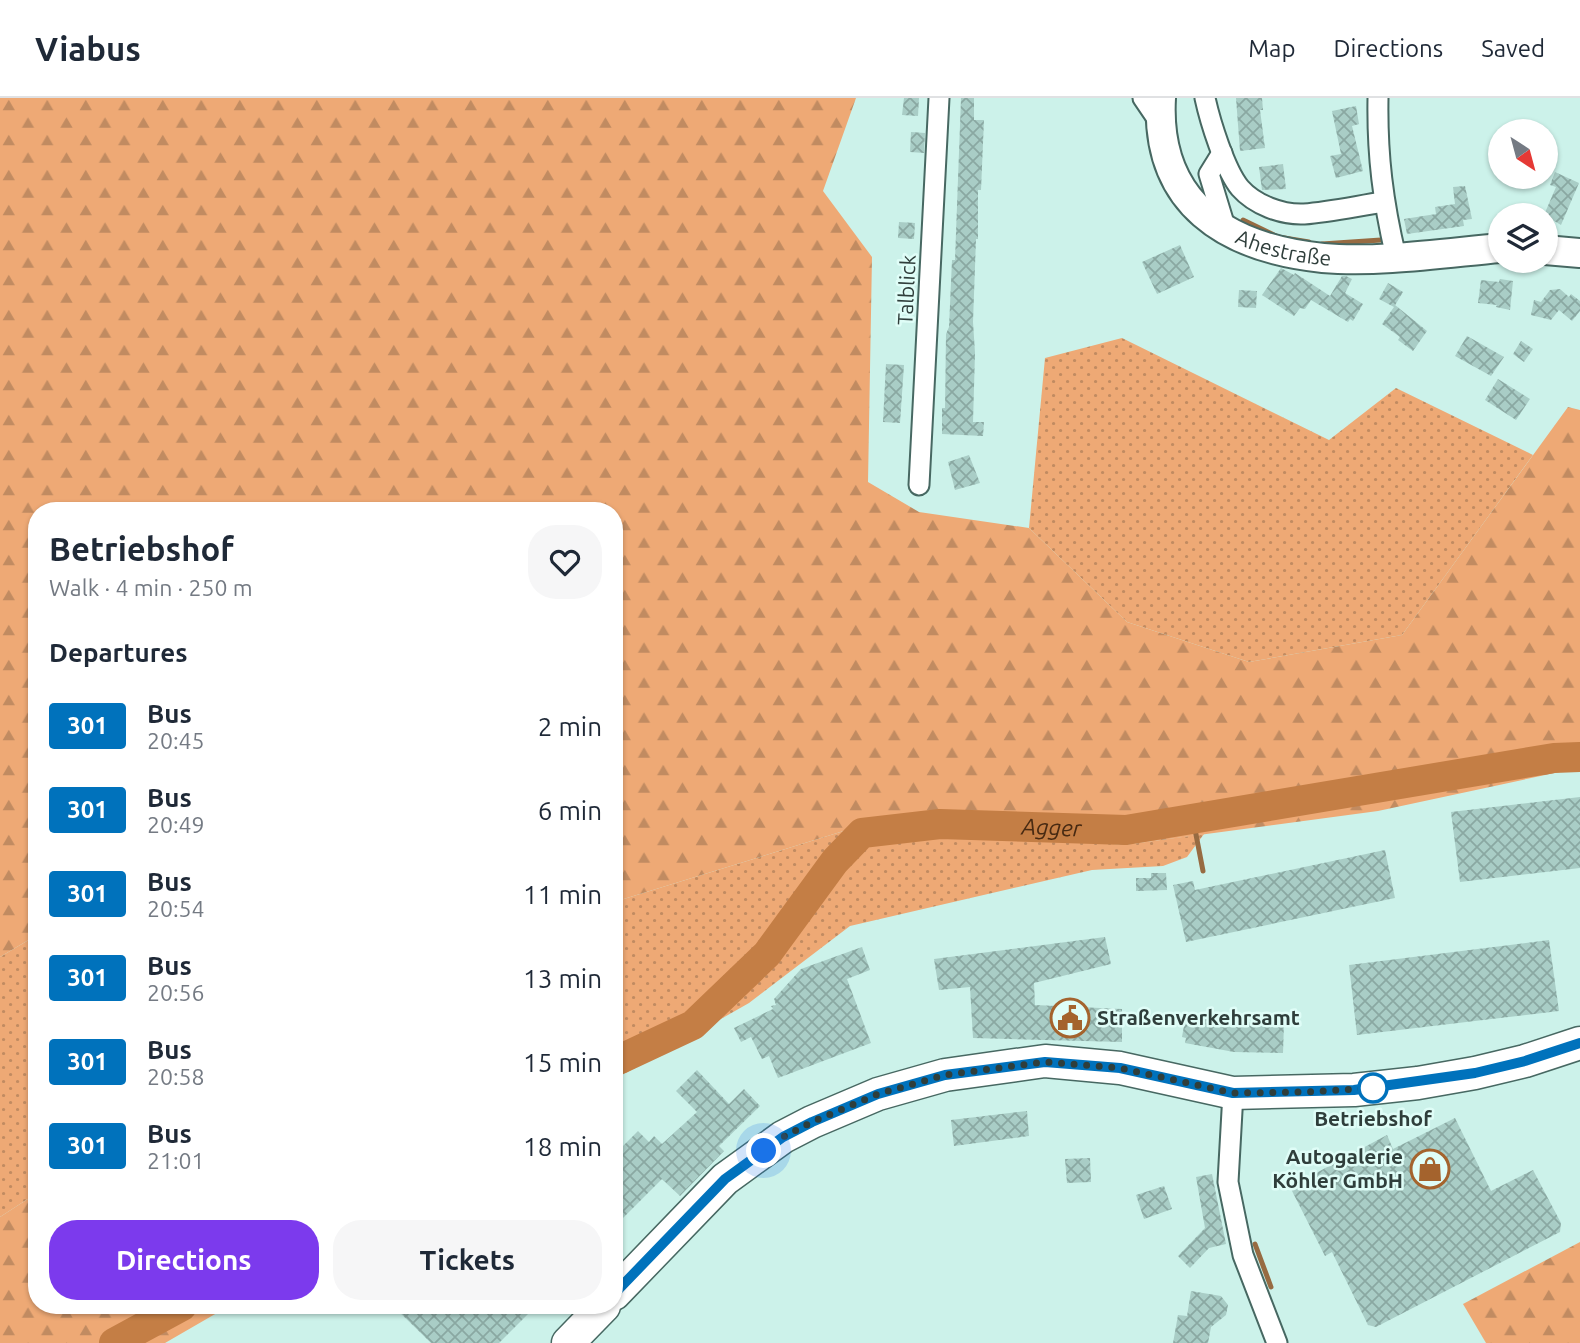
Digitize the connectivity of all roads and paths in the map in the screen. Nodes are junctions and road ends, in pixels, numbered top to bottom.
1 (939, 98) edge
2 (1143, 98) edge
3 (1205, 98) edge
4 (1378, 98) edge
5 (1160, 111) edge
6 (1222, 153) junction
7 (1384, 202) junction
8 (1226, 230) junction
9 (1488, 249) edge
10 (1558, 251) edge
11 (1580, 253) edge
12 (1396, 257) junction
13 (919, 485) dead end
14 (1580, 1043) edge
15 (1233, 1093) junction
16 (623, 1285) edge
17 (596, 1314) edge
18 (568, 1343) edge
19 (1278, 1343) edge

1 - 13 street, Talblick
2 - 5 street
3 - 6 street
4 - 7 street
5 - 8 main road, Ahestraße
6 - 7 street
6 - 8 street
7 - 12 street
8 - 12 main road, Ahestraße
9 - 12 main road, Ahestraße
10 - 11 main road
14 - 15 main road
15 - 16 main road
15 - 19 street
17 - 18 main road

